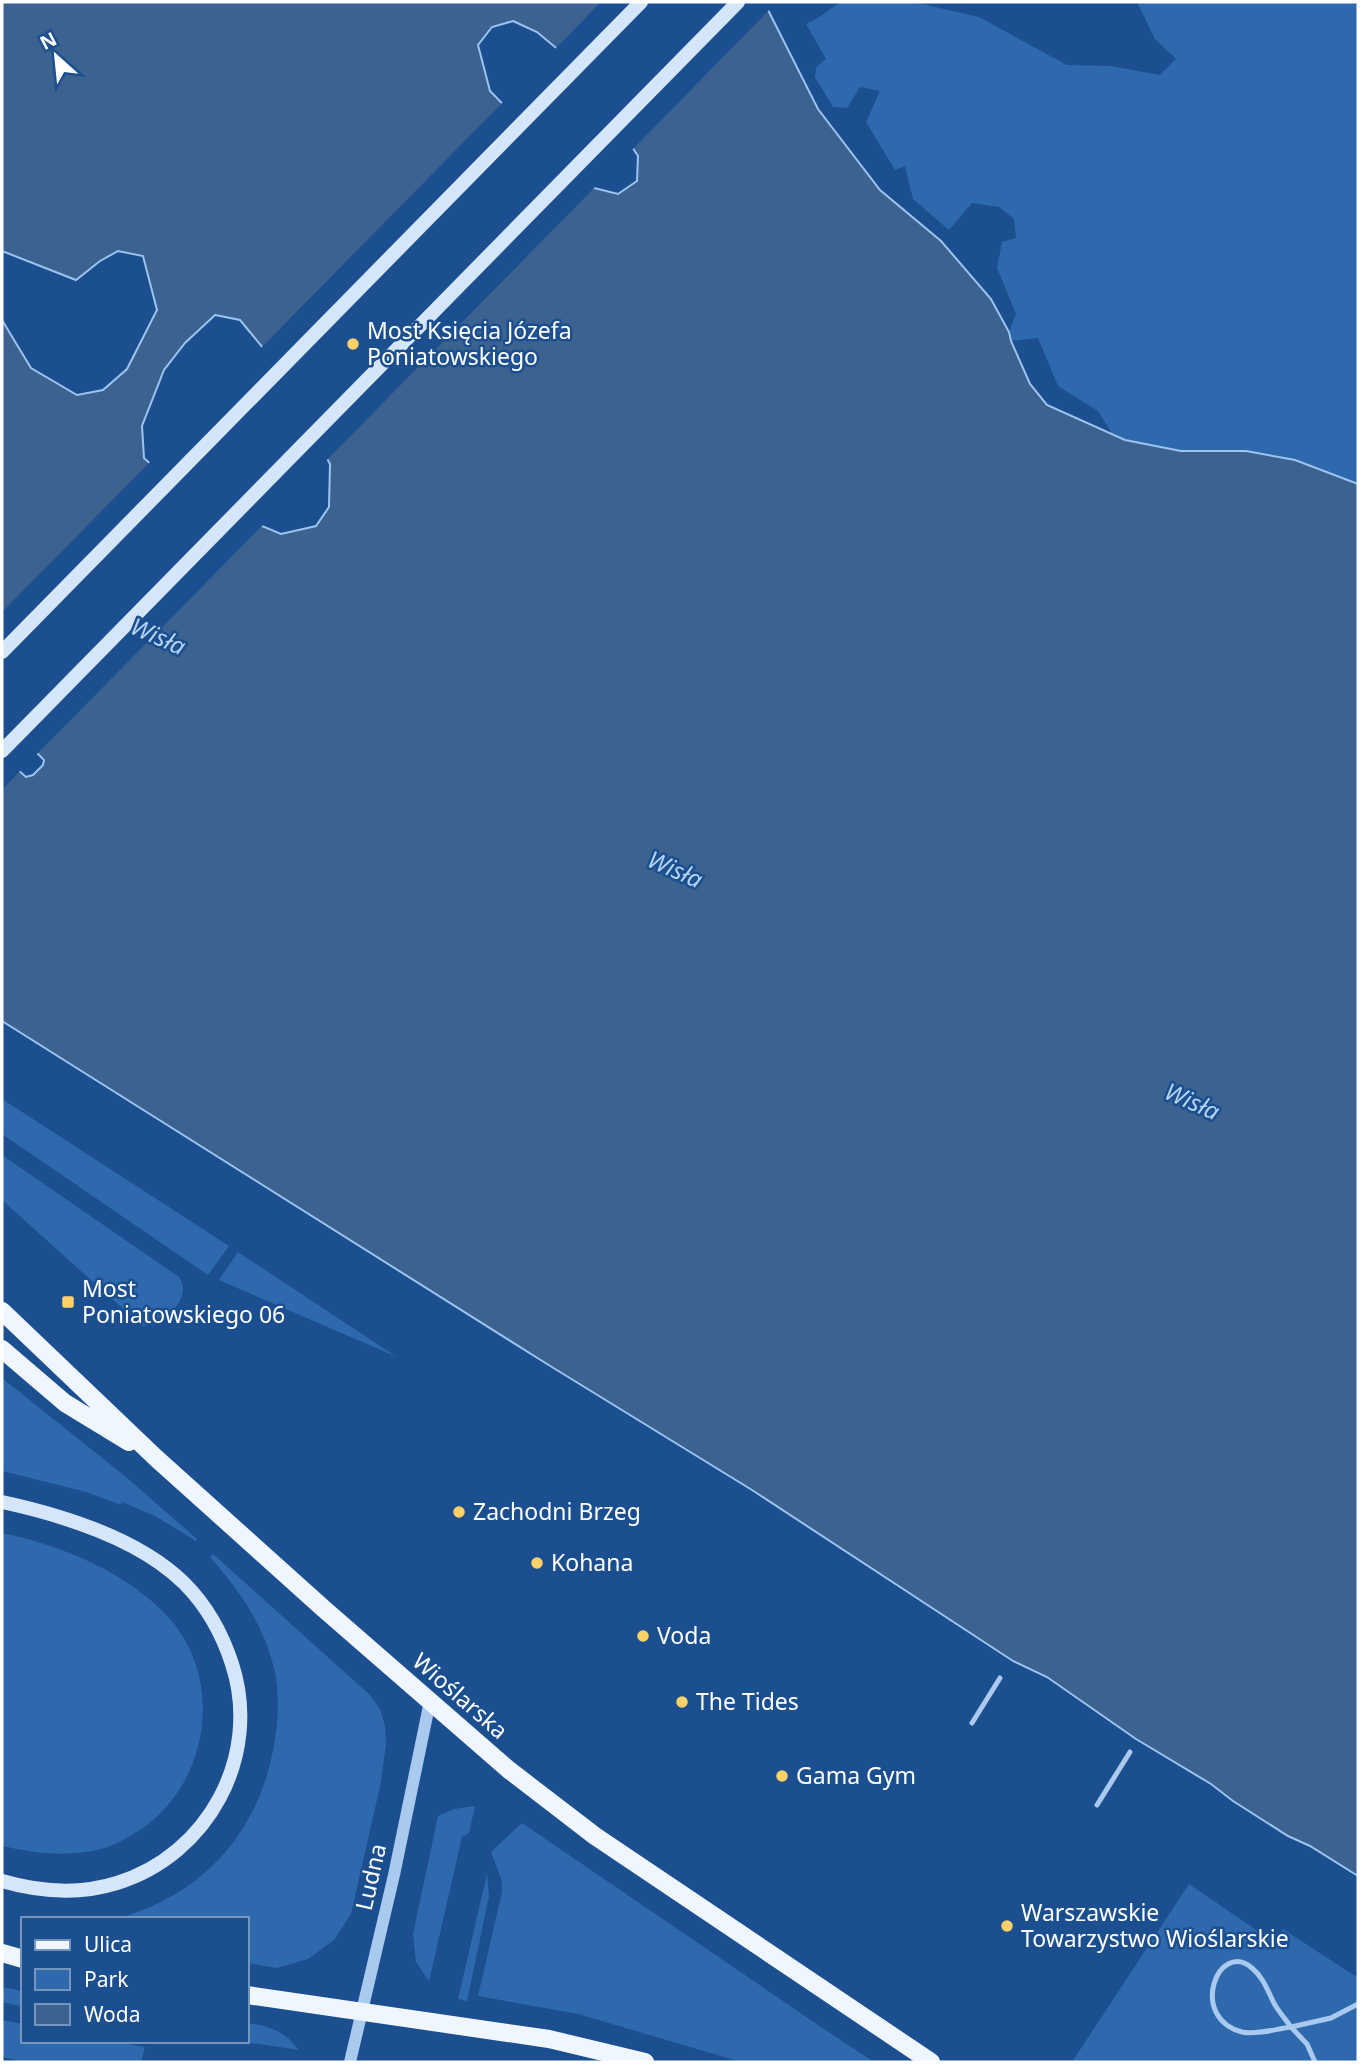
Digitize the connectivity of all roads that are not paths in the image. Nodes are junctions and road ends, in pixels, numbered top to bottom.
1 (641, 2) edge
2 (738, 2) edge
3 (2, 652) edge
4 (2, 751) edge
5 (2, 1311) edge
6 (2, 1349) edge
7 (156, 1458) junction
8 (2, 1502) edge
9 (1000, 1678) dead end
10 (430, 1702) junction
11 (972, 1723) dead end
12 (1130, 1752) dead end
13 (1097, 1805) dead end
14 (2, 1881) edge
15 (2, 1953) edge
16 (21, 1958) edge
17 (248, 1995) edge
18 (1358, 2004) edge
19 (361, 2010) junction
20 (1291, 2027) junction
21 (350, 2062) edge
22 (645, 2062) edge
23 (931, 2062) edge
24 (1315, 2062) edge

1 - 3 main road
2 - 4 main road
5 - 7 main road, Wioślarska
6 - 7 main road
7 - 10 main road, Wioślarska
8 - 14 main road
9 - 11 lane
10 - 19 street, Ludna
10 - 23 main road, Wioślarska
12 - 13 lane
15 - 16 main road
17 - 19 main road
18 - 20 lane
19 - 21 street, Ludna
19 - 22 main road
20 - 20 lane
20 - 24 lane

